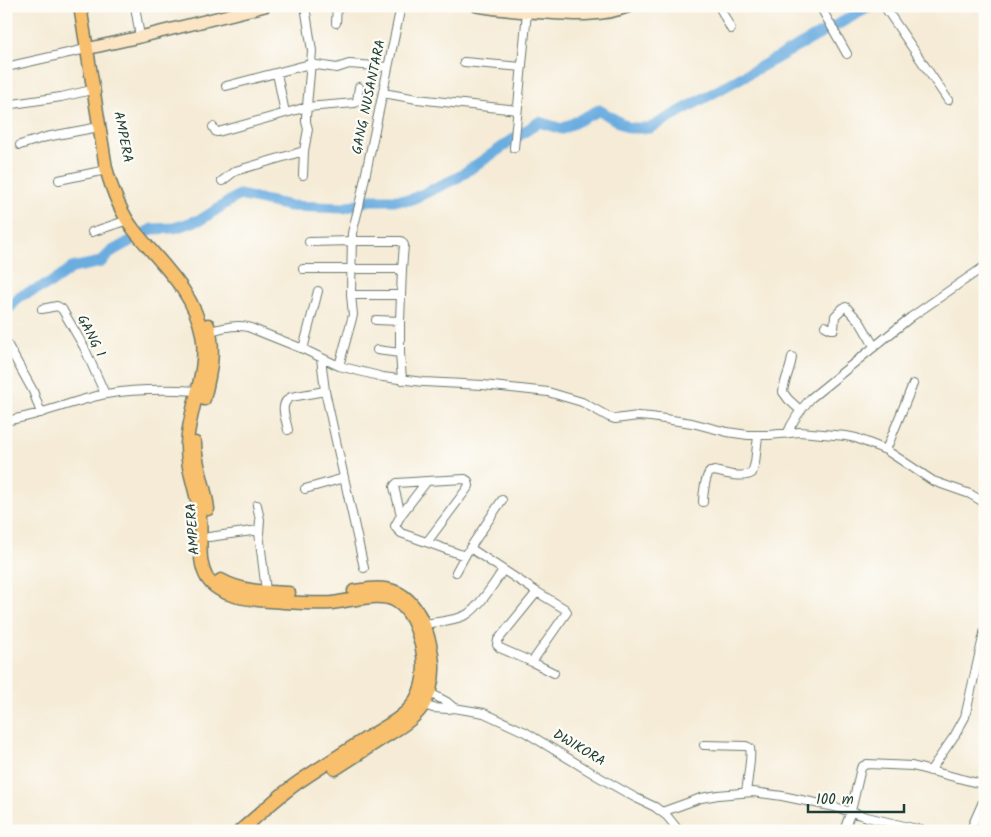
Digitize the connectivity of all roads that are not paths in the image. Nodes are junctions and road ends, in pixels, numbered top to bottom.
1 (82, 6) edge
2 (135, 6) edge
3 (266, 6) edge
4 (305, 6) edge
5 (337, 6) edge
6 (401, 6) edge
7 (476, 6) edge
8 (630, 6) edge
9 (720, 6) edge
10 (820, 6) edge
11 (884, 6) edge
12 (527, 9) edge
13 (233, 10) edge
14 (336, 23) dead end
15 (731, 29) dead end
16 (140, 37) junction
17 (89, 48) junction
18 (847, 54) dead end
19 (464, 62) dead end
20 (310, 64) junction
21 (6, 67) edge
22 (388, 67) junction
23 (522, 67) junction
24 (277, 73) junction
25 (226, 86) dead end
26 (359, 87) dead end
27 (96, 90) junction
28 (383, 93) junction
29 (948, 100) dead end
30 (6, 106) edge
31 (307, 107) junction
32 (517, 110) junction
33 (285, 113) junction
34 (100, 127) junction
35 (213, 127) dead end
36 (20, 145) dead end
37 (514, 148) dead end
38 (304, 151) junction
39 (106, 170) junction
40 (303, 175) dead end
41 (58, 180) dead end
42 (222, 181) dead end
43 (134, 224) junction
44 (92, 232) dead end
45 (352, 241) junction
46 (150, 242) junction
47 (309, 242) dead end
48 (985, 266) edge
49 (351, 268) junction
50 (303, 269) dead end
51 (402, 269) junction
52 (318, 291) dead end
53 (401, 294) junction
54 (351, 295) junction
55 (42, 309) dead end
56 (376, 320) dead end
57 (400, 321) junction
58 (825, 326) dead end
59 (210, 331) junction
60 (6, 342) edge
61 (207, 346) junction
62 (874, 346) junction
63 (303, 348) junction
64 (377, 350) dead end
65 (400, 353) junction
66 (792, 357) dead end
67 (321, 358) junction
68 (339, 366) junction
69 (402, 380) junction
70 (913, 384) dead end
71 (198, 391) junction
72 (325, 391) junction
73 (105, 394) junction
74 (800, 410) junction
75 (41, 413) junction
76 (6, 421) edge
77 (288, 430) dead end
78 (787, 434) junction
79 (758, 436) junction
80 (886, 450) junction
81 (344, 478) junction
82 (426, 481) junction
83 (305, 488) dead end
84 (982, 499) edge
85 (502, 500) dead end
86 (703, 502) dead end
87 (257, 505) dead end
88 (401, 515) junction
89 (260, 530) junction
90 (209, 537) junction
91 (427, 542) junction
92 (470, 548) junction
93 (465, 556) junction
94 (364, 568) dead end
95 (503, 570) junction
96 (456, 572) dead end
97 (266, 592) junction
98 (537, 592) junction
99 (424, 624) junction
100 (985, 629) edge
101 (532, 662) junction
102 (554, 673) dead end
103 (422, 697) junction
104 (454, 708) junction
105 (704, 745) dead end
106 (930, 771) junction
107 (985, 785) edge
108 (746, 792) junction
109 (985, 797) edge
110 (851, 811) junction
111 (662, 812) junction
112 (240, 831) edge
113 (253, 831) edge
114 (679, 831) edge
115 (844, 831) edge
116 (925, 831) edge
117 (970, 831) edge

1 - 17 main road, AMPERA
2 - 16 street
3 - 13 street
4 - 20 street
5 - 14 street
6 - 22 street, GANG NUSANTARA
7 - 12 street
8 - 12 street
9 - 15 street
10 - 18 street
11 - 29 street
12 - 23 street
13 - 16 street
16 - 17 street
17 - 21 street
17 - 27 main road, AMPERA
19 - 23 street
20 - 22 street
20 - 24 street
20 - 31 street
22 - 28 street, GANG NUSANTARA
23 - 32 street
24 - 25 street
24 - 33 street
26 - 31 street
27 - 30 street
27 - 34 main road, AMPERA
27 - 43 main road, AMPERA
28 - 32 street
28 - 45 street, GANG NUSANTARA
31 - 33 street
31 - 38 street
32 - 37 street
33 - 35 street
34 - 36 street
34 - 39 main road, AMPERA
38 - 40 street
38 - 42 street
39 - 41 street
39 - 43 main road, AMPERA
43 - 44 street
43 - 46 main road, AMPERA
45 - 47 street
45 - 49 street, GANG NUSANTARA
45 - 51 street
46 - 59 main road, AMPERA
46 - 61 main road, AMPERA
48 - 62 street
49 - 50 street
49 - 51 street
49 - 54 street, GANG NUSANTARA
51 - 53 street
52 - 63 street
53 - 54 street
53 - 57 street
54 - 68 street, GANG NUSANTARA
55 - 73 street, GANG 1
56 - 57 street
57 - 65 street
58 - 62 street
59 - 61 main road, AMPERA
59 - 63 street
60 - 75 street
61 - 71 main road, AMPERA
61 - 90 main road, AMPERA
62 - 74 street
63 - 67 street
64 - 65 street
65 - 69 street
66 - 74 street
67 - 68 street
67 - 72 street
68 - 69 street
69 - 79 street
70 - 80 street
71 - 73 street
71 - 103 main road, AMPERA
72 - 77 street
72 - 81 street
73 - 75 street
74 - 78 street
75 - 76 street
78 - 79 street
78 - 80 street
79 - 86 street
80 - 84 street
81 - 83 street
81 - 94 street
82 - 88 street
82 - 88 street
82 - 91 street
85 - 92 street
87 - 89 street
88 - 91 street
89 - 90 street
89 - 97 street
90 - 97 main road, AMPERA
91 - 93 street
92 - 93 street
92 - 95 street
93 - 96 street
95 - 98 street
95 - 99 street
97 - 99 main road, AMPERA
98 - 101 street
98 - 101 street
99 - 103 main road, AMPERA
100 - 106 street
101 - 102 street
103 - 104 street, DWIKORA
103 - 104 street, DWIKORA
103 - 112 main road
103 - 113 main road
104 - 111 street, DWIKORA
105 - 108 street
106 - 107 street
106 - 110 street
108 - 110 street
108 - 111 street
109 - 117 street
110 - 115 street
110 - 116 street
111 - 114 street, DWIKORA

